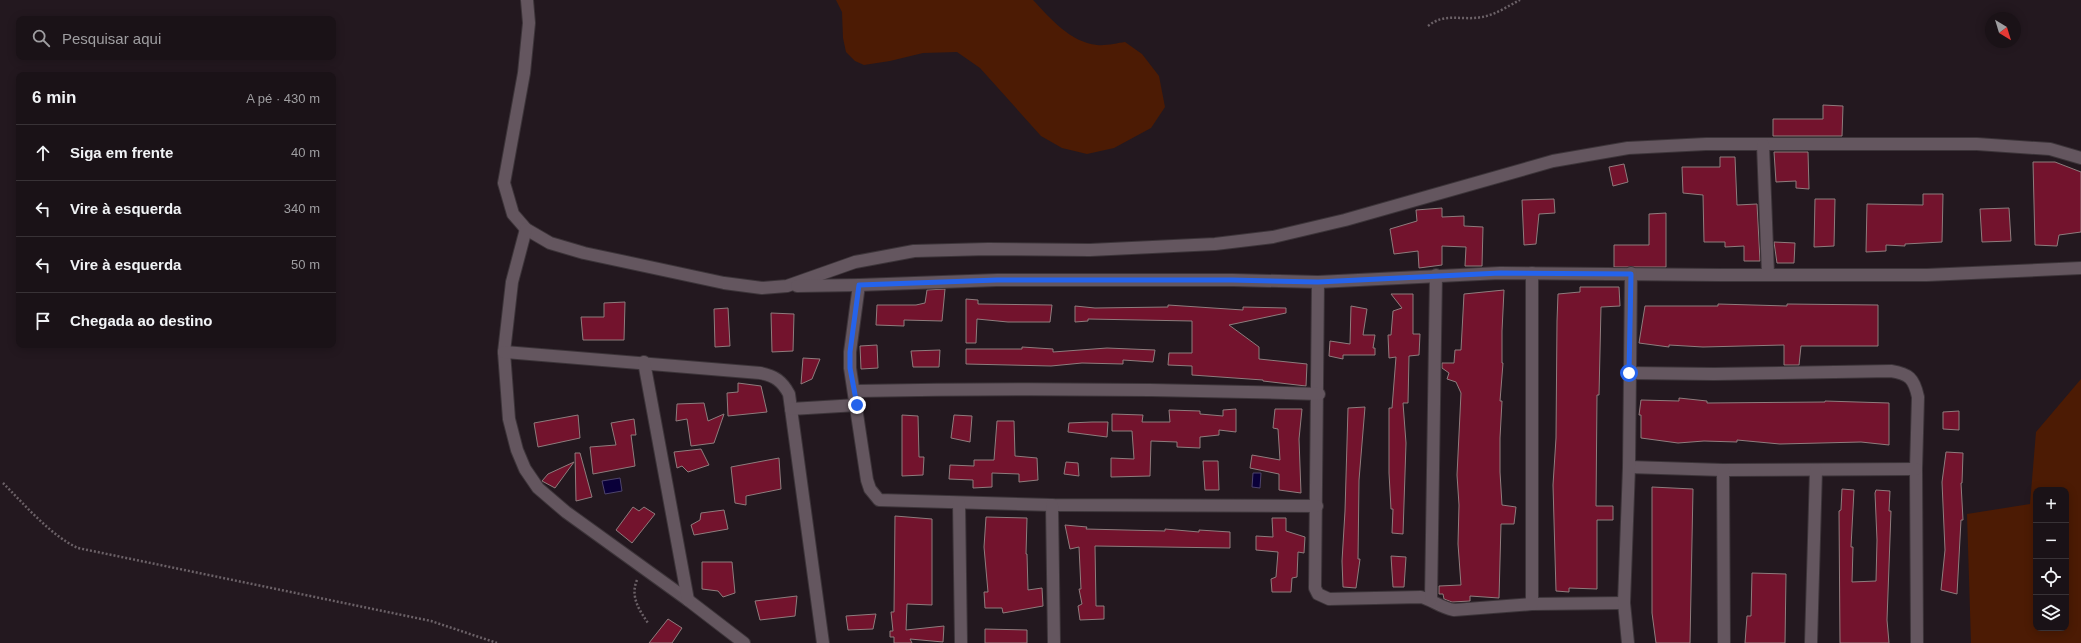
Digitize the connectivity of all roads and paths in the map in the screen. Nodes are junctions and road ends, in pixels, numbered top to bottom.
1 (527, 0) edge
2 (1520, 0) edge
3 (1428, 26) dead end
4 (1763, 146) junction
5 (2081, 158) edge
6 (526, 230) junction
7 (2081, 268) edge
8 (1532, 273) junction
9 (1631, 274) junction
10 (1768, 274) junction
11 (1436, 275) junction
12 (1318, 282) junction
13 (859, 285) junction
14 (787, 286) junction
15 (504, 352) junction
16 (644, 362) junction
17 (1629, 373) junction
18 (855, 391) junction
19 (1319, 394) junction
20 (857, 405) junction
21 (790, 409) junction
22 (1628, 467) junction
23 (1916, 469) junction
24 (1724, 470) junction
25 (1816, 470) junction
26 (3, 483) dead end
27 (959, 503) junction
28 (1052, 505) junction
29 (1317, 506) junction
30 (643, 568) junction
31 (688, 600) junction
32 (1431, 600) junction
33 (1624, 602) junction
34 (1532, 604) junction
35 (648, 623) dead end
36 (497, 643) edge
37 (744, 643) edge
38 (823, 643) edge
39 (961, 643) edge
40 (1054, 643) edge
41 (1628, 643) edge
42 (1724, 643) edge
43 (1811, 643) edge
44 (1917, 643) edge

1 - 6 street
2 - 3 path
4 - 5 street
4 - 10 street
4 - 14 street
6 - 14 street
6 - 15 street
7 - 10 street
8 - 9 street
8 - 11 street
8 - 34 street
9 - 10 street
9 - 17 street
11 - 12 street
11 - 32 street
12 - 13 street
12 - 19 street
13 - 14 street
13 - 18 street
15 - 16 street
15 - 30 street
16 - 21 street
16 - 31 street
17 - 22 street
17 - 23 street
18 - 19 street
18 - 20 street
19 - 29 street
20 - 21 street
20 - 27 street
21 - 38 street
22 - 24 street
22 - 33 street
23 - 25 street
23 - 44 street
24 - 25 street
24 - 42 street
25 - 43 street
26 - 36 path
27 - 28 street
27 - 39 street
28 - 29 street
28 - 40 street
29 - 32 street
30 - 31 street
30 - 35 path
31 - 37 street
32 - 34 street
33 - 34 street
33 - 41 street

